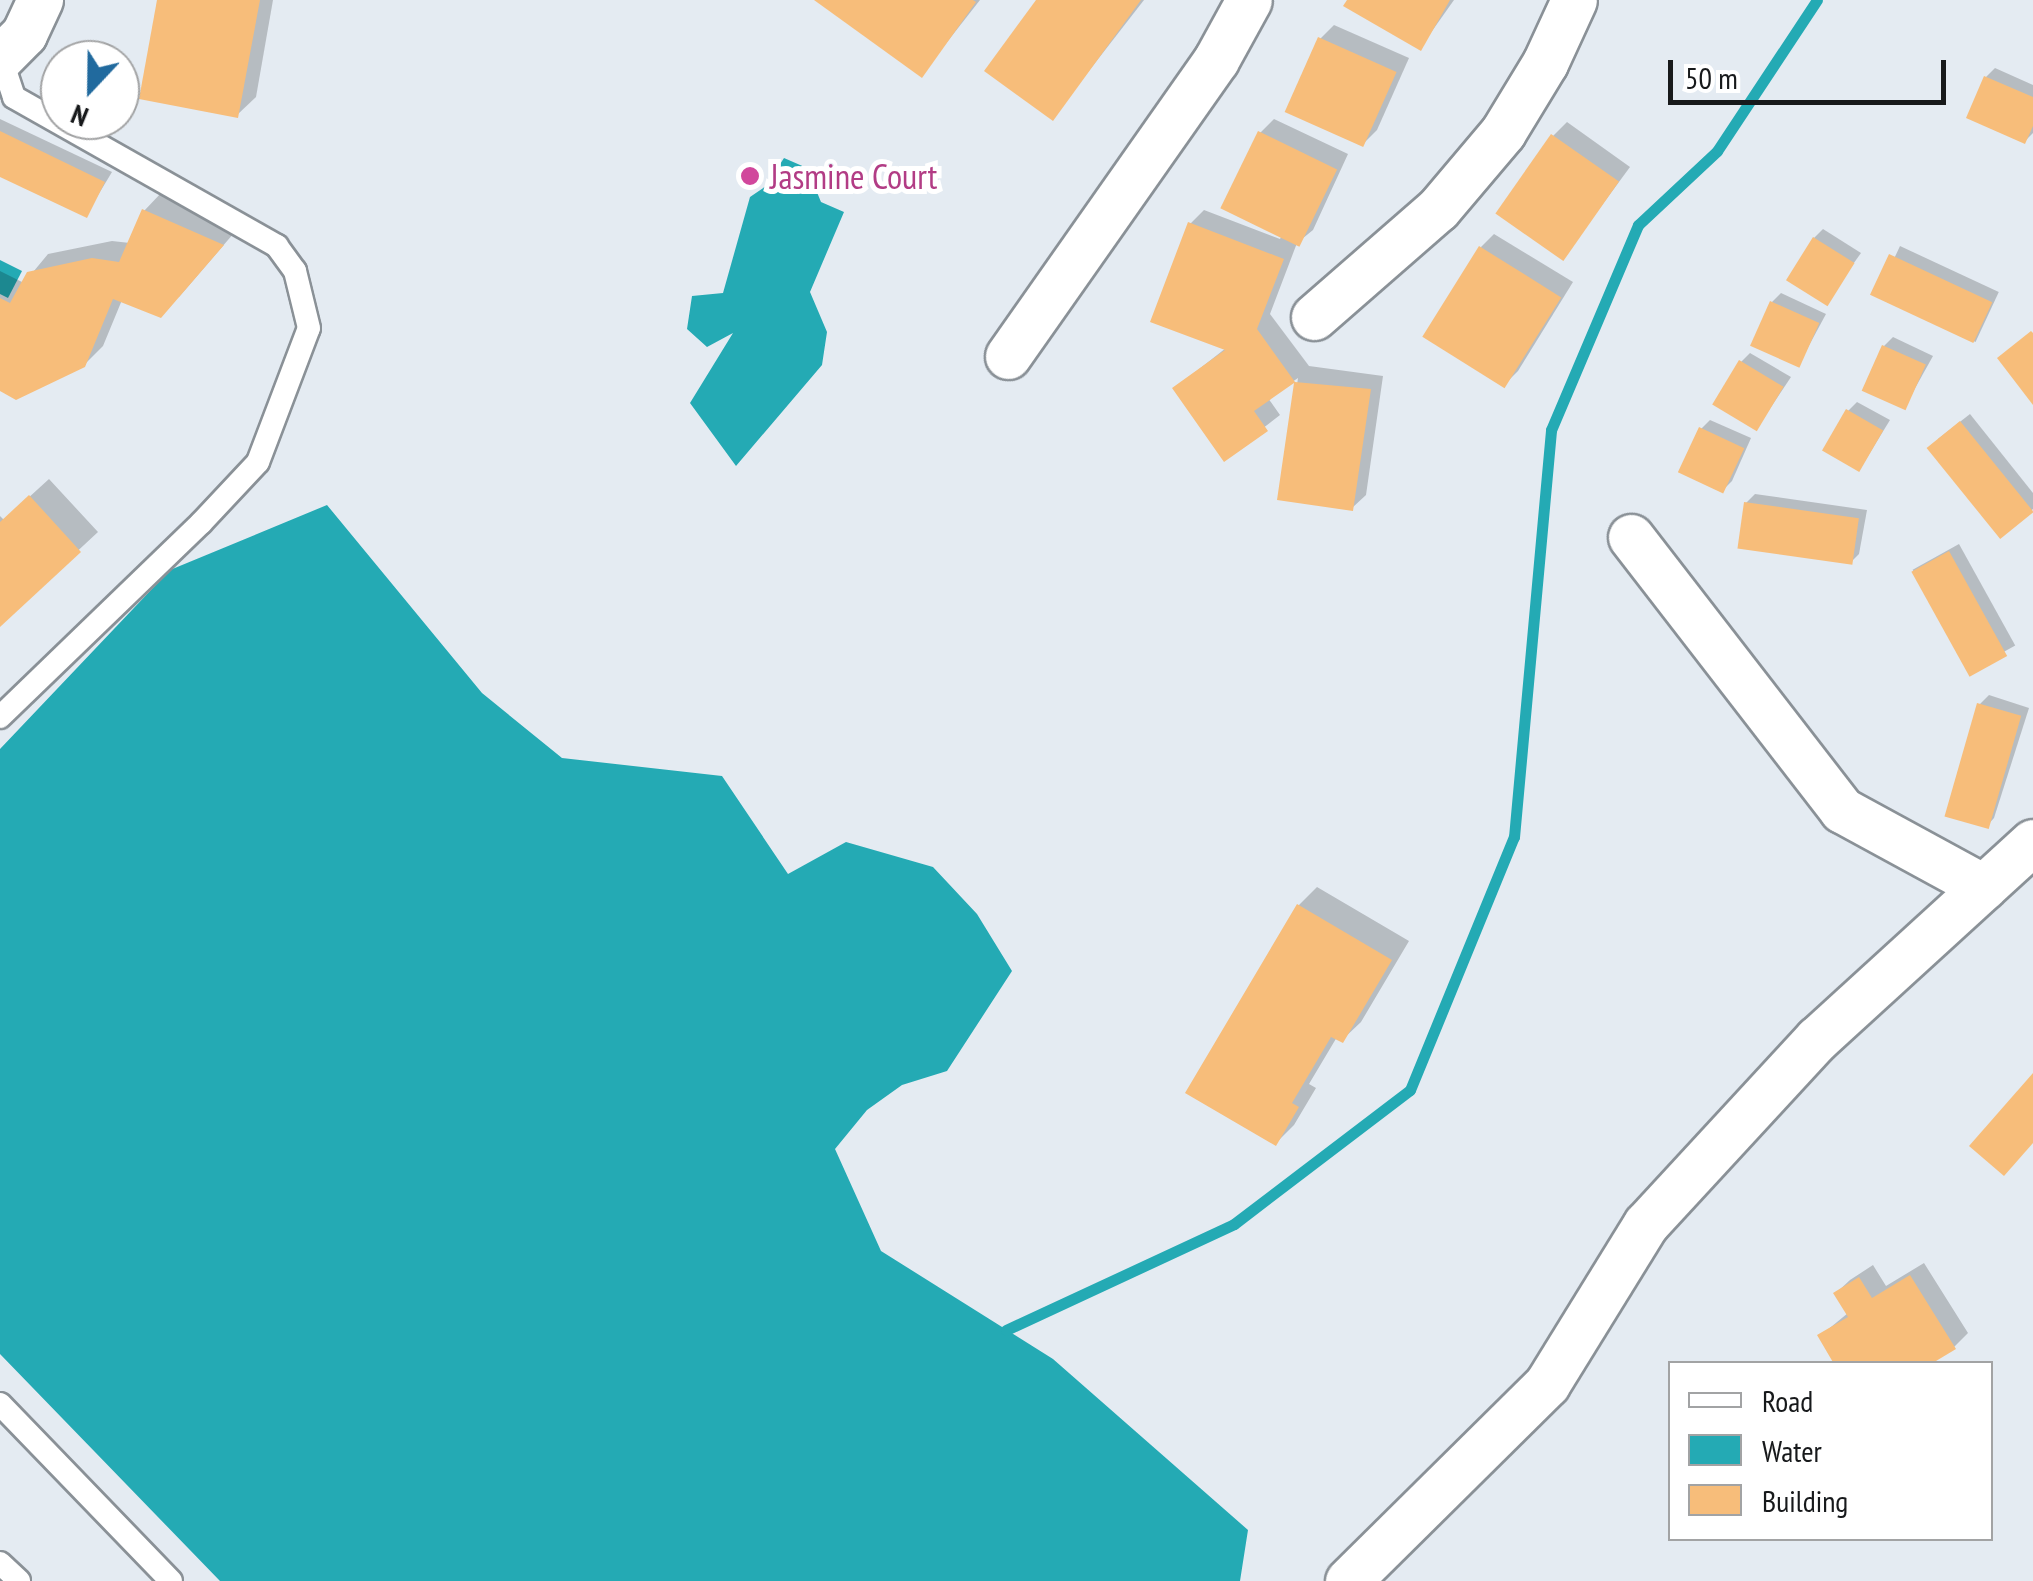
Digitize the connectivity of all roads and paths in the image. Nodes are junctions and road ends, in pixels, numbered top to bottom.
1 (40, 0) edge
2 (1249, 0) edge
3 (1571, 2) edge
4 (0, 58) edge
5 (1314, 317) dead end
6 (1008, 356) dead end
7 (1630, 537) dead end
8 (0, 717) edge
9 (2033, 842) edge
10 (1983, 888) junction
11 (0, 1404) edge
12 (0, 1563) edge
13 (20, 1581) edge
14 (171, 1581) edge
15 (1348, 1581) edge

1 - 4 street
2 - 6 street
3 - 5 street
4 - 8 lane
7 - 10 street
9 - 10 street
10 - 15 street
11 - 14 lane
12 - 13 lane

